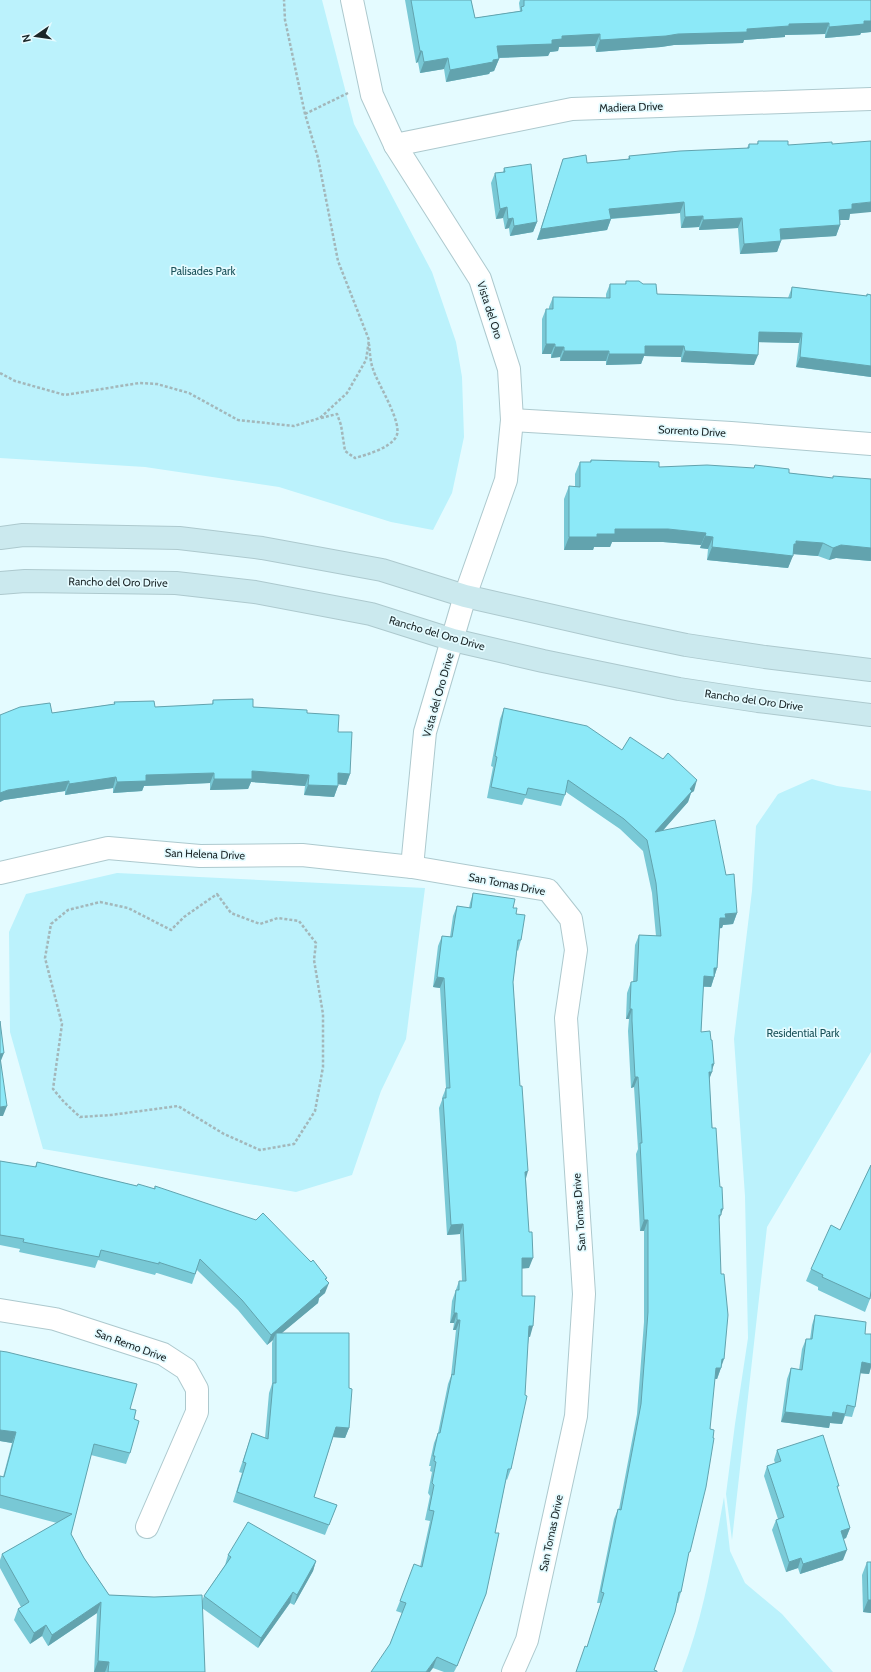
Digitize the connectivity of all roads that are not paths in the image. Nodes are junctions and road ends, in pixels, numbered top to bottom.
1 (352, 0) edge
2 (871, 99) edge
3 (395, 145) junction
4 (512, 420) junction
5 (871, 444) edge
6 (0, 538) edge
7 (0, 583) edge
8 (465, 596) junction
9 (454, 640) junction
10 (871, 670) edge
11 (871, 715) edge
12 (412, 867) junction
13 (0, 873) edge
14 (0, 1310) edge
15 (147, 1527) dead end
16 (513, 1672) edge

1 - 3 street, Vista del Oro
2 - 3 street, Madiera Drive
3 - 4 street, Vista del Oro
4 - 5 street, Sorrento Drive
4 - 8 street, Vista del Oro
6 - 8 main road
7 - 9 main road, Rancho del Oro Drive
8 - 9 street, Vista del Oro Drive
8 - 10 main road
9 - 11 main road, Rancho del Oro Drive
9 - 12 street, Vista del Oro Drive
12 - 13 street, San Helena Drive
12 - 16 street, San Tomas Drive
14 - 15 street, San Remo Drive

